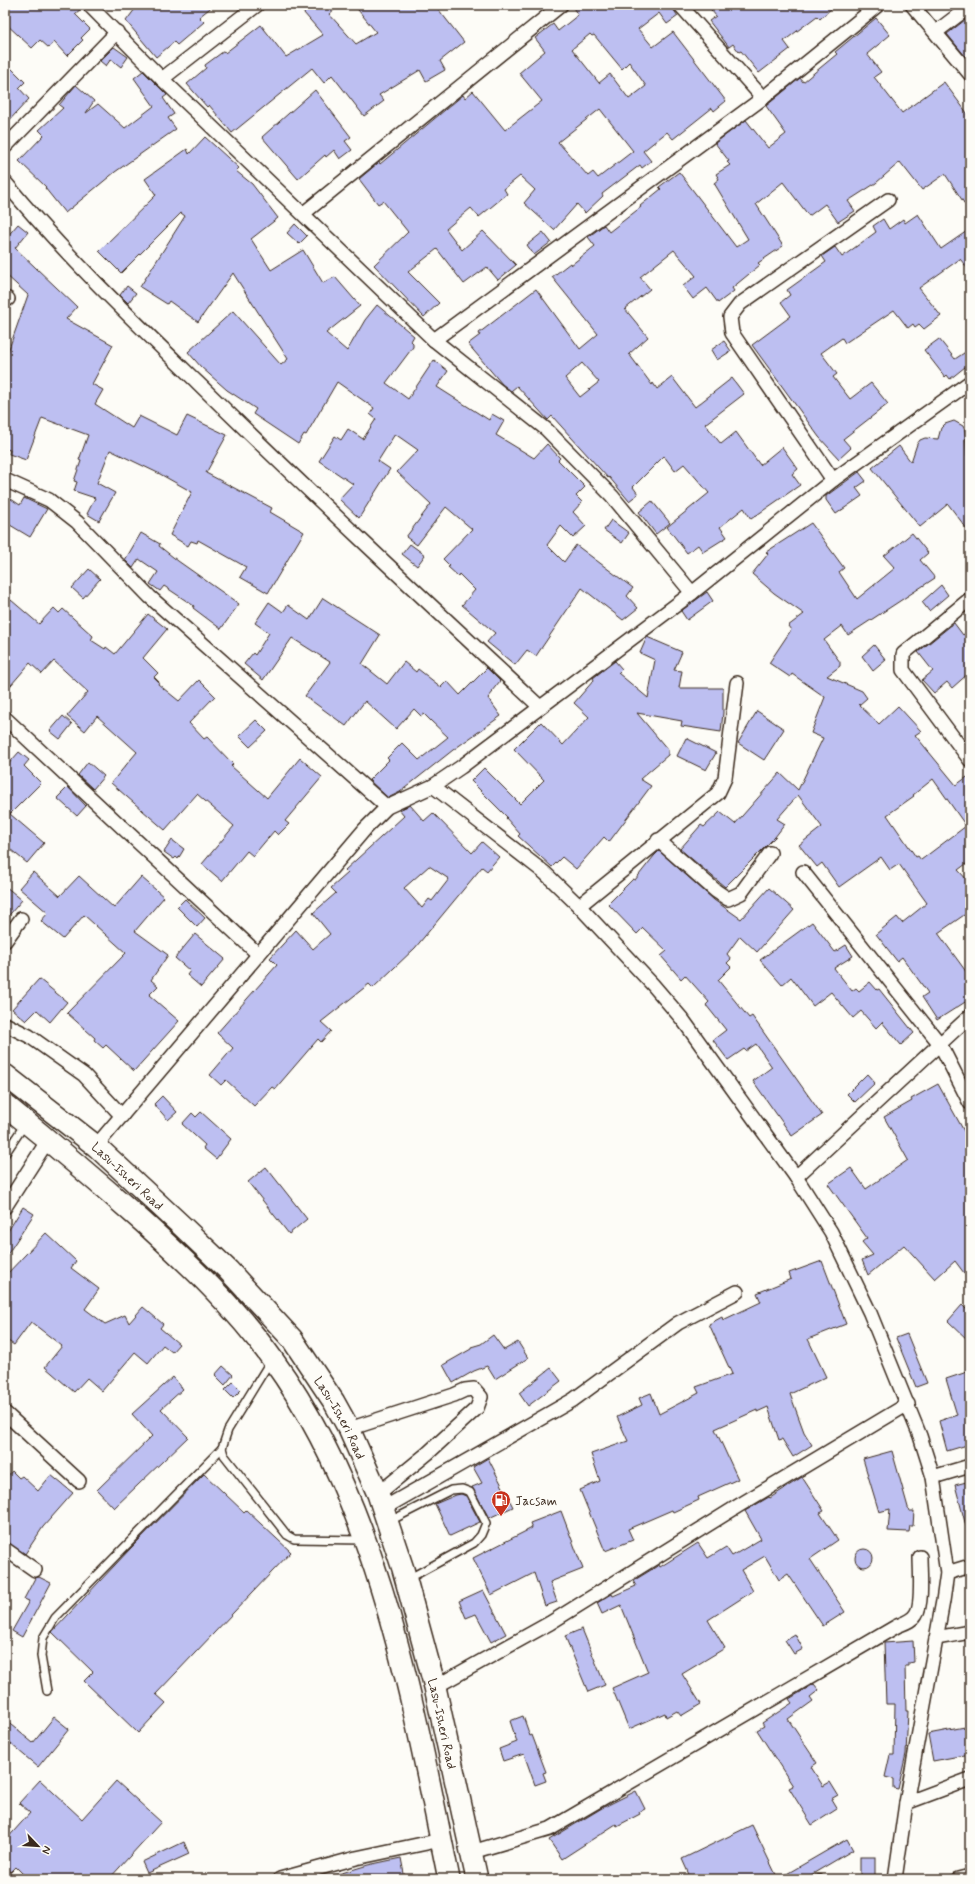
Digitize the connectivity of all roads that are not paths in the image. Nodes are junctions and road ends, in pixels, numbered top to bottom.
1 (89, 5) edge
2 (257, 5) edge
3 (561, 5) edge
4 (680, 5) edge
5 (878, 5) edge
6 (912, 5) edge
7 (970, 6) edge
8 (117, 32) junction
9 (936, 32) junction
10 (970, 74) edge
11 (162, 79) junction
12 (762, 98) junction
13 (5, 147) edge
14 (5, 182) edge
15 (888, 200) dead end
16 (304, 214) junction
17 (434, 340) junction
18 (970, 382) edge
19 (5, 480) edge
20 (833, 480) junction
21 (692, 593) junction
22 (970, 599) edge
23 (737, 684) dead end
24 (540, 707) junction
25 (5, 718) edge
26 (970, 760) edge
27 (433, 786) junction
28 (387, 807) junction
29 (658, 840) junction
30 (770, 853) dead end
31 (803, 872) dead end
32 (579, 906) junction
33 (21, 919) dead end
34 (5, 941) edge
35 (258, 954) junction
36 (970, 1016) edge
37 (5, 1024) edge
38 (940, 1044) junction
39 (5, 1075) edge
40 (970, 1102) edge
41 (5, 1105) edge
42 (122, 1116) junction
43 (27, 1123) junction
44 (48, 1140) junction
45 (96, 1146) junction
46 (5, 1154) edge
47 (796, 1177) junction
48 (5, 1207) edge
49 (737, 1292) dead end
50 (272, 1358) junction
51 (908, 1404) junction
52 (5, 1413) edge
53 (349, 1428) junction
54 (222, 1448) junction
55 (970, 1466) edge
56 (933, 1477) junction
57 (79, 1481) dead end
58 (384, 1508) junction
59 (364, 1540) junction
60 (5, 1549) edge
61 (920, 1557) dead end
62 (970, 1566) edge
63 (35, 1570) dead end
64 (947, 1573) junction
65 (407, 1580) junction
66 (970, 1632) edge
67 (936, 1638) junction
68 (435, 1687) junction
69 (47, 1691) dead end
70 (970, 1779) edge
71 (906, 1803) junction
72 (441, 1840) junction
73 (472, 1852) junction
74 (970, 1876) edge
75 (280, 1879) edge
76 (449, 1879) edge
77 (477, 1879) edge
78 (895, 1879) edge
79 (958, 1879) edge

1 - 8 street
2 - 11 street
3 - 16 street
4 - 12 street
5 - 12 street
6 - 9 street
7 - 9 street
8 - 11 street
8 - 13 street
9 - 10 street
11 - 16 street
12 - 17 street
14 - 24 street
15 - 20 street
16 - 17 street
17 - 21 street
18 - 20 street
19 - 28 street
20 - 21 street
21 - 24 street
22 - 26 street
23 - 29 street
24 - 27 street
25 - 35 street
27 - 28 street
27 - 32 street
28 - 35 street
29 - 30 street
29 - 32 street
31 - 38 street
32 - 47 street
33 - 34 street
35 - 42 street
36 - 38 street
37 - 42 street
38 - 40 street
38 - 47 street
39 - 45 main road, Lasu-Isheri Road
41 - 43 main road, Lasu-Isheri Road
42 - 45 street
43 - 44 main road, Lasu-Isheri Road
43 - 46 lane
44 - 48 street
44 - 50 main road, Lasu-Isheri Road
45 - 53 main road, Lasu-Isheri Road
47 - 51 street
49 - 58 street
50 - 54 lane
50 - 59 main road, Lasu-Isheri Road
51 - 56 street
51 - 68 street
52 - 57 street
53 - 58 main road, Lasu-Isheri Road
53 - 58 street
54 - 59 lane
54 - 69 lane
55 - 56 street
56 - 64 street
58 - 65 main road, Lasu-Isheri Road
58 - 65 lane
59 - 72 main road, Lasu-Isheri Road
60 - 63 street
61 - 73 street
62 - 64 street
64 - 67 street
65 - 68 main road, Lasu-Isheri Road
66 - 67 street
67 - 71 street
68 - 73 main road, Lasu-Isheri Road
70 - 71 street
71 - 78 street
72 - 75 street
72 - 76 main road, Lasu-Isheri Road
73 - 77 main road, Lasu-Isheri Road
74 - 79 street

